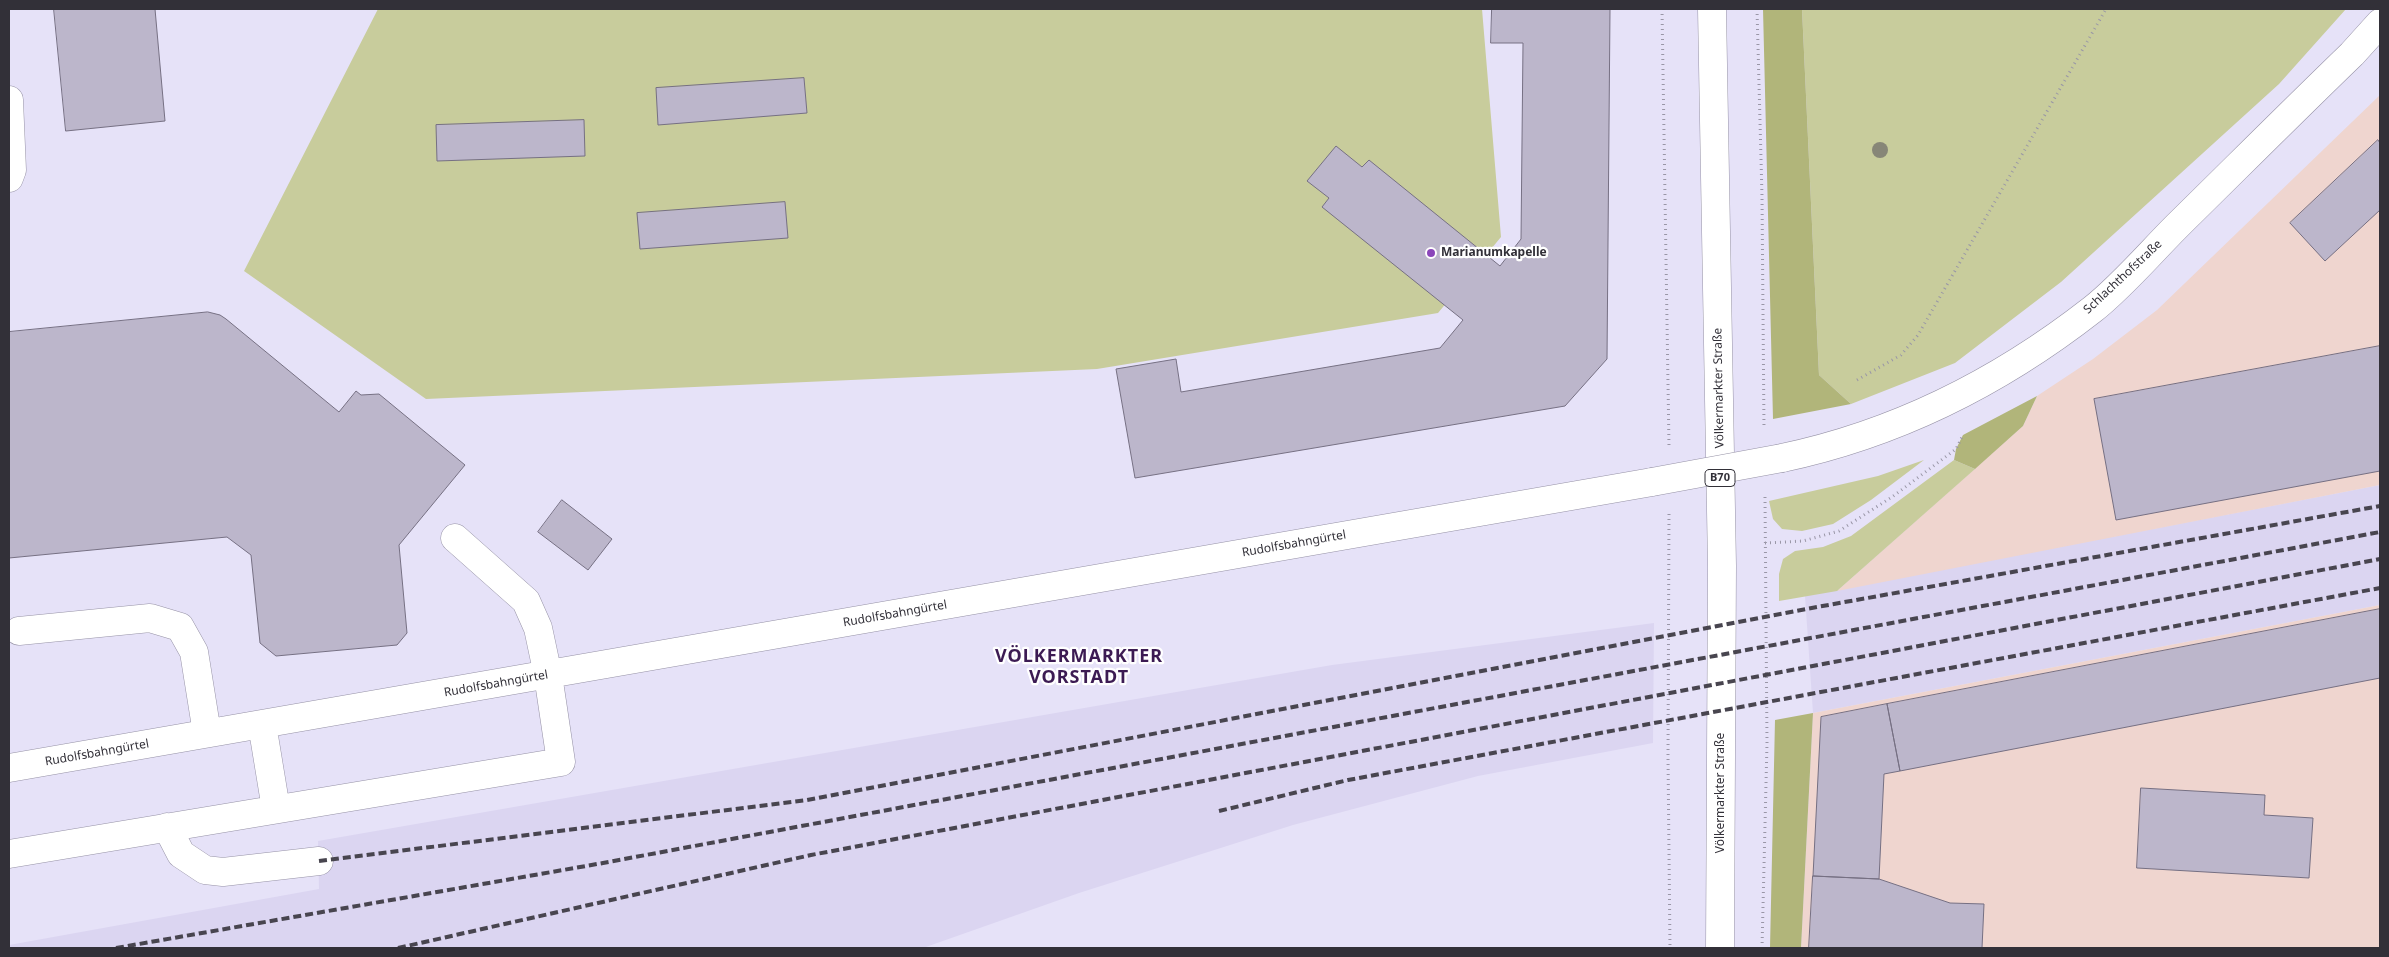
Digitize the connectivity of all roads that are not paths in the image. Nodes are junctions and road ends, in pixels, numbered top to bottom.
1 (1712, 9) edge
2 (2380, 23) edge
3 (9, 100) edge
4 (9, 178) edge
5 (1782, 458) joint
6 (454, 538) dead end
7 (19, 631) dead end
8 (548, 675) junction
9 (262, 724) junction
10 (207, 733) junction
11 (9, 768) edge
12 (276, 809) junction
13 (168, 827) junction
14 (9, 854) edge
15 (318, 861) dead end
16 (1720, 948) edge

1 - 16 street, Völkermarkter Straße / B70
2 - 5 street, Schlachthofstraße
3 - 4 street
5 - 8 street, Rudolfsbahngürtel, bridge
6 - 8 street
7 - 10 street
8 - 9 street, Rudolfsbahngürtel
8 - 12 street
9 - 10 street, Rudolfsbahngürtel
9 - 12 street
10 - 11 street, Rudolfsbahngürtel
12 - 13 street
13 - 14 street
13 - 15 street

